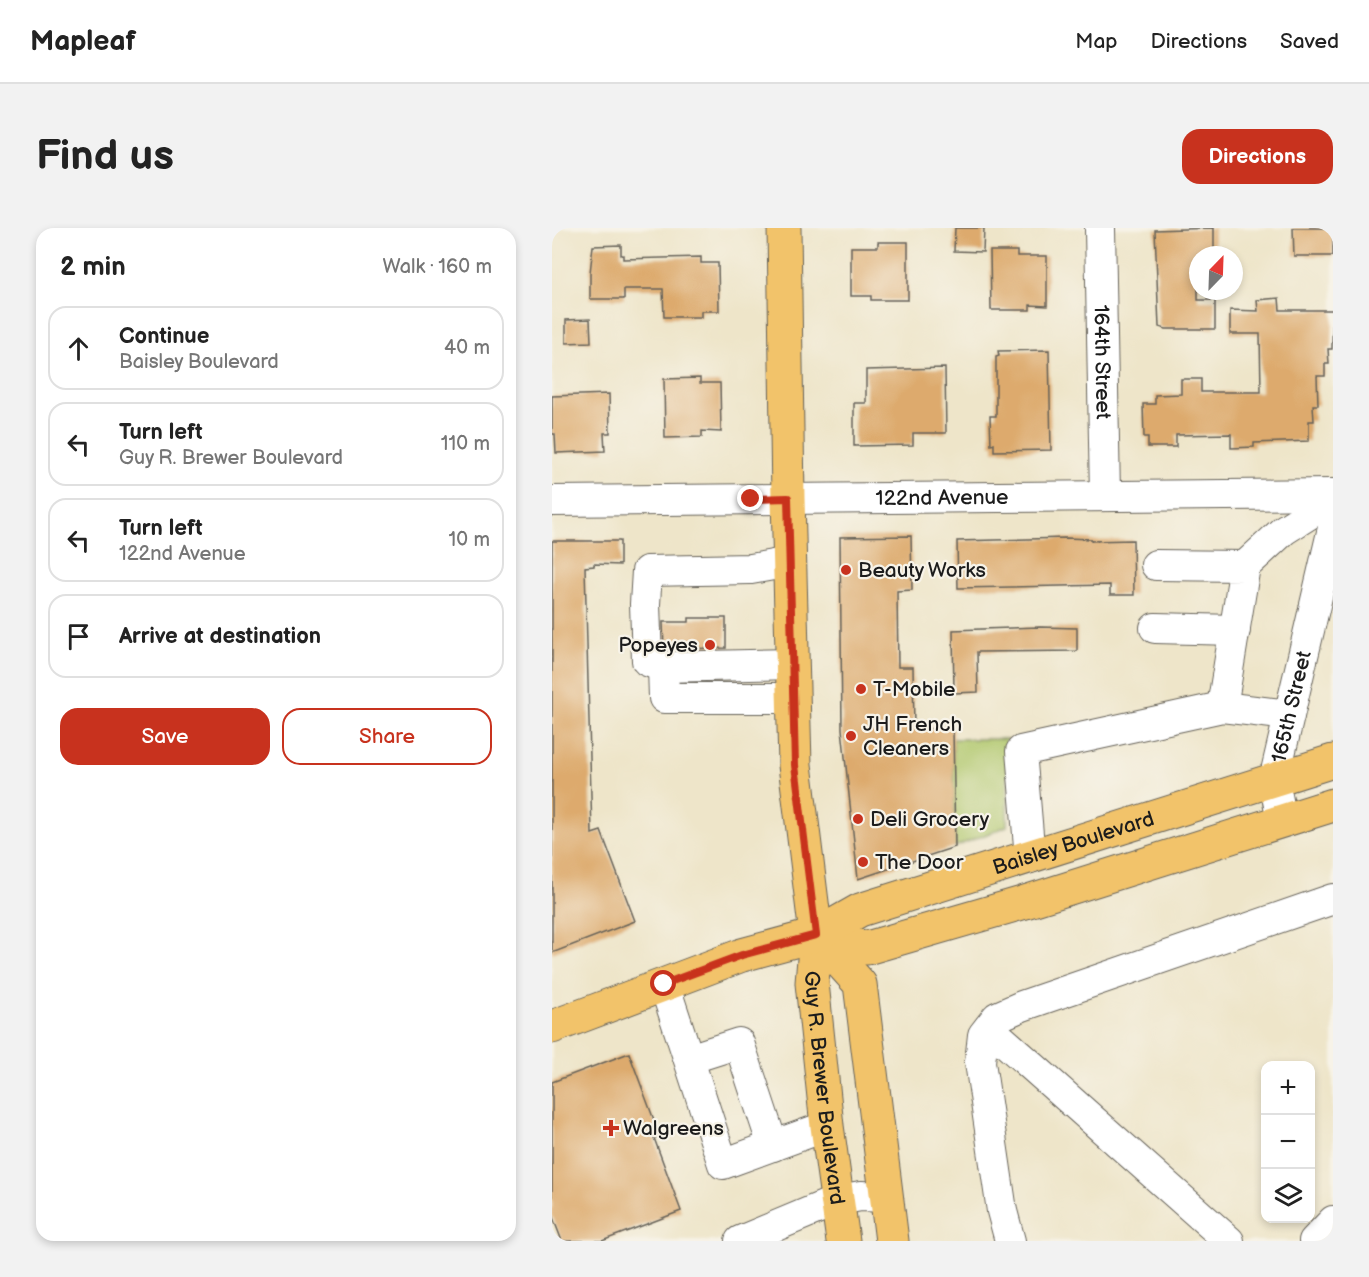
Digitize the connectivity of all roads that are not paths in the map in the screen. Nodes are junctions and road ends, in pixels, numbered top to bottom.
1 (784, 228) edge
2 (1100, 228) edge
3 (1333, 494) edge
4 (1105, 495) junction
5 (788, 498) junction
6 (1333, 499) edge
7 (552, 501) edge
8 (1333, 528) edge
9 (790, 562) junction
10 (1156, 565) dead end
11 (1245, 566) junction
12 (1155, 628) dead end
13 (1235, 630) junction
14 (793, 664) junction
15 (663, 667) junction
16 (794, 698) junction
17 (1222, 707) junction
18 (1289, 715) junction
19 (1333, 761) edge
20 (1274, 780) junction
21 (1333, 804) edge
22 (1282, 821) junction
23 (1030, 858) junction
24 (1333, 900) edge
25 (816, 935) junction
26 (664, 984) junction
27 (552, 1027) edge
28 (989, 1028) junction
29 (689, 1059) junction
30 (827, 1126) junction
31 (773, 1146) junction
32 (887, 1197) junction
33 (838, 1200) junction
34 (1333, 1221) edge
35 (740, 1241) edge
36 (843, 1241) edge
37 (892, 1241) edge
38 (1010, 1241) edge
39 (1229, 1241) edge
40 (1314, 1241) edge

1 - 5 main road, Guy R. Brewer Boulevard
2 - 4 street, 164th Street
3 - 4 street, 122nd Avenue
4 - 5 street, 122nd Avenue
5 - 7 street, 122nd Avenue
5 - 9 main road, Guy R. Brewer Boulevard
6 - 11 street
8 - 18 street, 165th Street
9 - 14 main road, Guy R. Brewer Boulevard
9 - 15 street
10 - 11 street
11 - 13 street
12 - 13 street
13 - 17 street
14 - 15 street
14 - 16 main road, Guy R. Brewer Boulevard
15 - 16 street
16 - 25 main road, Guy R. Brewer Boulevard
17 - 18 street
17 - 23 street
18 - 20 street, 165th Street
19 - 20 main road, Baisley Boulevard
20 - 22 street
20 - 23 main road, Baisley Boulevard
21 - 22 main road, Baisley Boulevard
22 - 25 main road, Baisley Boulevard
23 - 25 main road, Baisley Boulevard
24 - 28 street
25 - 26 main road, Baisley Boulevard
25 - 30 main road, Guy R. Brewer Boulevard
25 - 32 main road, Guy R. Brewer Boulevard
26 - 27 main road, Baisley Boulevard
26 - 29 street
28 - 38 street
28 - 39 street
29 - 31 street
29 - 31 street
30 - 31 street
30 - 33 main road, Guy R. Brewer Boulevard
32 - 33 street
32 - 37 main road, Guy R. Brewer Boulevard
33 - 35 street
33 - 36 main road, Guy R. Brewer Boulevard
34 - 40 street

